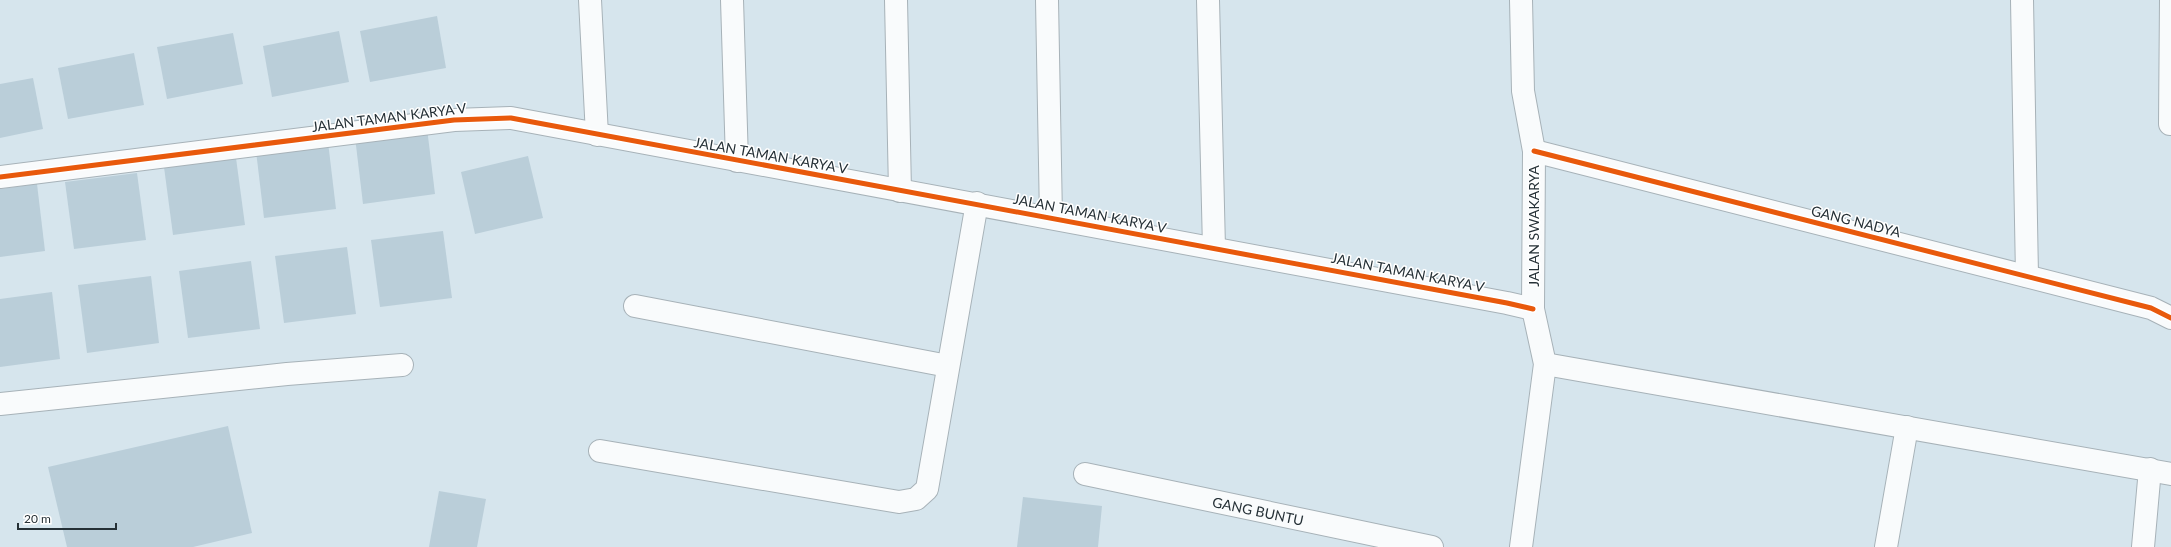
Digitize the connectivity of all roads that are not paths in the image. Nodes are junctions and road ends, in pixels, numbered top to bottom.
1 (590, 0) edge
2 (732, 0) edge
3 (896, 0) edge
4 (1047, 0) edge
5 (1208, 0) edge
6 (1520, 0) edge
7 (2022, 0) edge
8 (2170, 0) edge
9 (2170, 124) dead end
10 (597, 135) junction
11 (1534, 152) junction
12 (737, 161) junction
13 (0, 177) edge
14 (900, 191) junction
15 (977, 203) junction
16 (1051, 218) junction
17 (1214, 248) junction
18 (2027, 276) junction
19 (634, 306) dead end
20 (1533, 309) junction
21 (2171, 318) edge
22 (1545, 364) junction
23 (402, 365) dead end
24 (948, 366) junction
25 (0, 404) edge
26 (1907, 427) junction
27 (600, 451) dead end
28 (2150, 469) junction
29 (1085, 474) dead end
30 (2171, 474) edge
31 (1432, 547) edge
32 (1521, 547) edge
33 (1886, 547) edge
34 (2143, 547) edge

1 - 10 street
2 - 12 street
3 - 14 street
4 - 16 street
5 - 17 street
6 - 11 street, JALAN SWAKARYA
7 - 18 street
8 - 9 street
10 - 12 street, JALAN TAMAN KARYA V
10 - 13 street, JALAN TAMAN KARYA V
11 - 18 street, GANG NADYA
11 - 20 street, JALAN SWAKARYA
12 - 14 street, JALAN TAMAN KARYA V
14 - 15 street, JALAN TAMAN KARYA V
15 - 16 street, JALAN TAMAN KARYA V
15 - 24 street
16 - 17 street, JALAN TAMAN KARYA V
17 - 20 street, JALAN TAMAN KARYA V
18 - 21 street, GANG NADYA
19 - 24 street
20 - 22 street, JALAN SWAKARYA
22 - 26 street
22 - 32 street, JALAN SWAKARYA
23 - 25 street
24 - 27 street
26 - 28 street
26 - 33 street
28 - 30 street
28 - 34 street
29 - 31 street, GANG BUNTU

